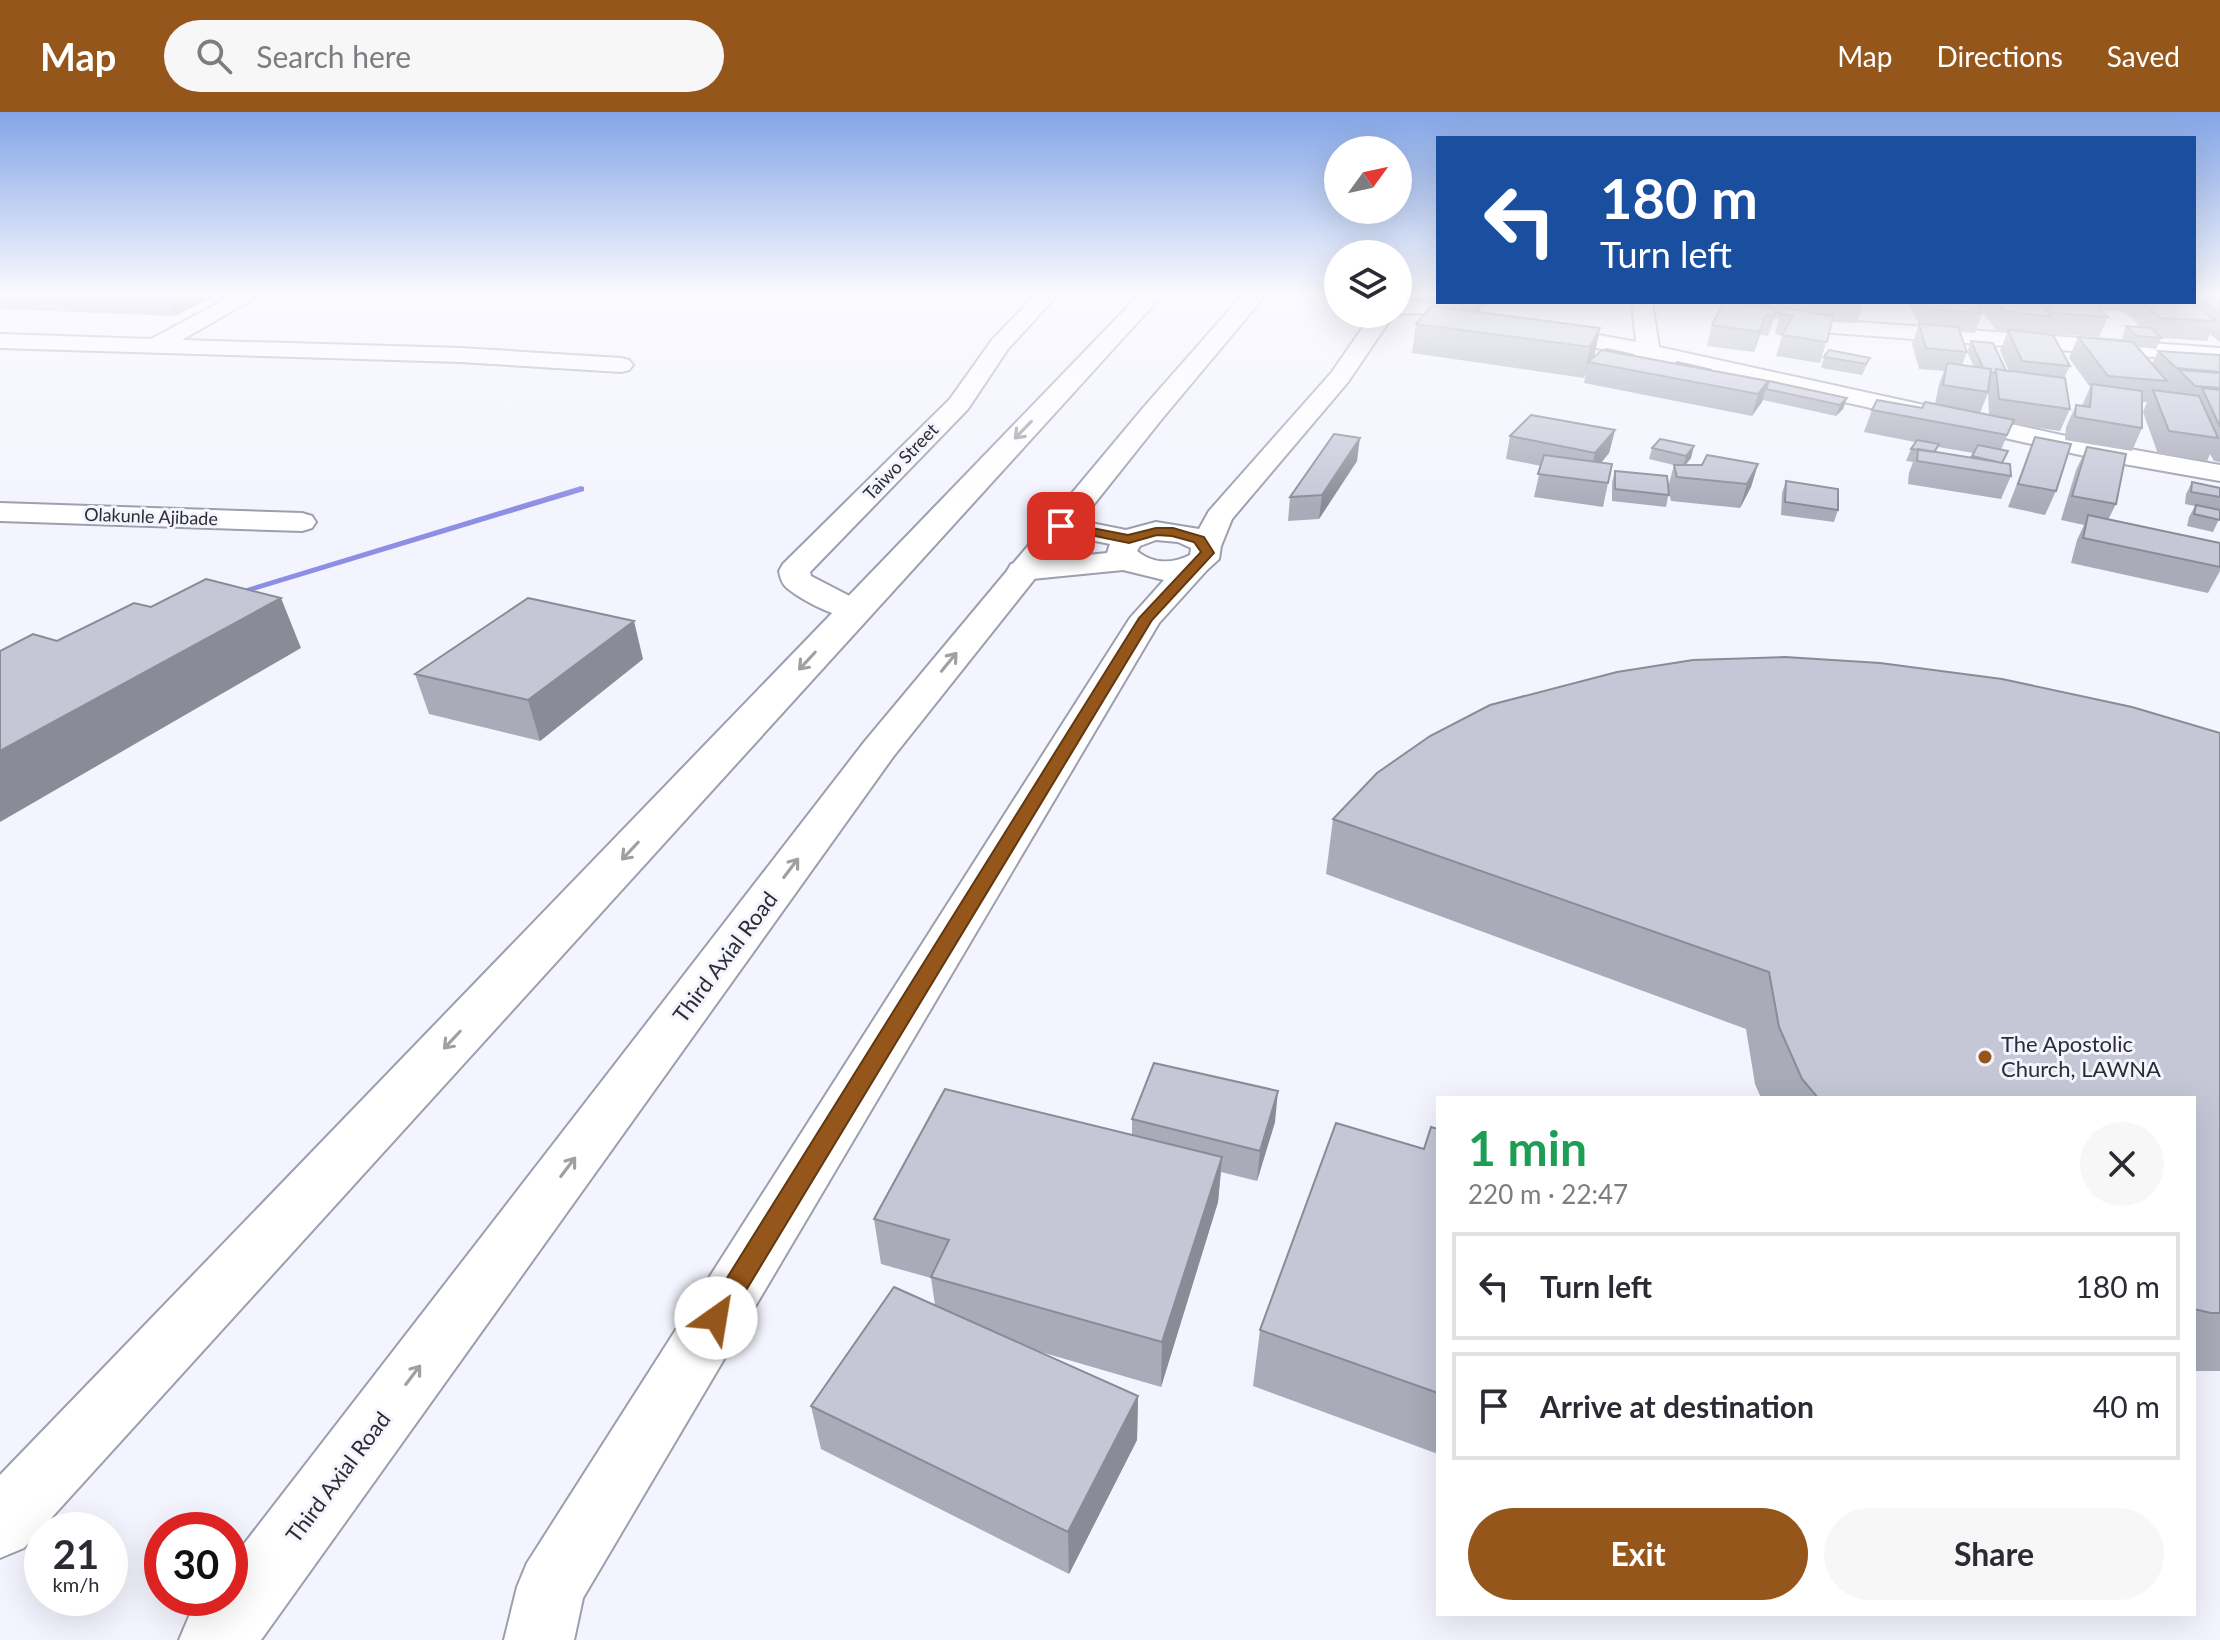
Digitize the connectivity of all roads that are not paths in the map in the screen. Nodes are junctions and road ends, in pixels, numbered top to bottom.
1 (594, 363) edge
2 (987, 363) edge
3 (1087, 363) edge
4 (1197, 363) edge
5 (1349, 363) edge
6 (1703, 363) edge
7 (621, 365) dead end
8 (2220, 473) edge
9 (0, 512) edge
10 (1219, 517) junction
11 (302, 522) dead end
12 (1061, 526) junction
13 (1173, 532) junction
14 (1201, 555) junction
15 (1133, 556) junction
16 (1022, 571) junction
17 (854, 611) junction
18 (1146, 618) junction
19 (0, 1524) edge
20 (216, 1640) edge
21 (539, 1640) edge

1 - 7 street
2 - 17 street, Taiwo Street
3 -> 17 highway
4 - 12 highway, Third Axial Road
5 - 10 street
6 - 8 street
9 - 11 street, Olakunle Ajibade
10 - 13 street
10 - 14 street
12 - 15 street
12 - 16 highway, Third Axial Road
13 - 14 street
13 - 15 street
14 - 15 street
14 - 18 street
15 - 16 street
15 - 18 street
20 -> 16 highway, Third Axial Road
17 -> 19 highway
18 - 21 street

